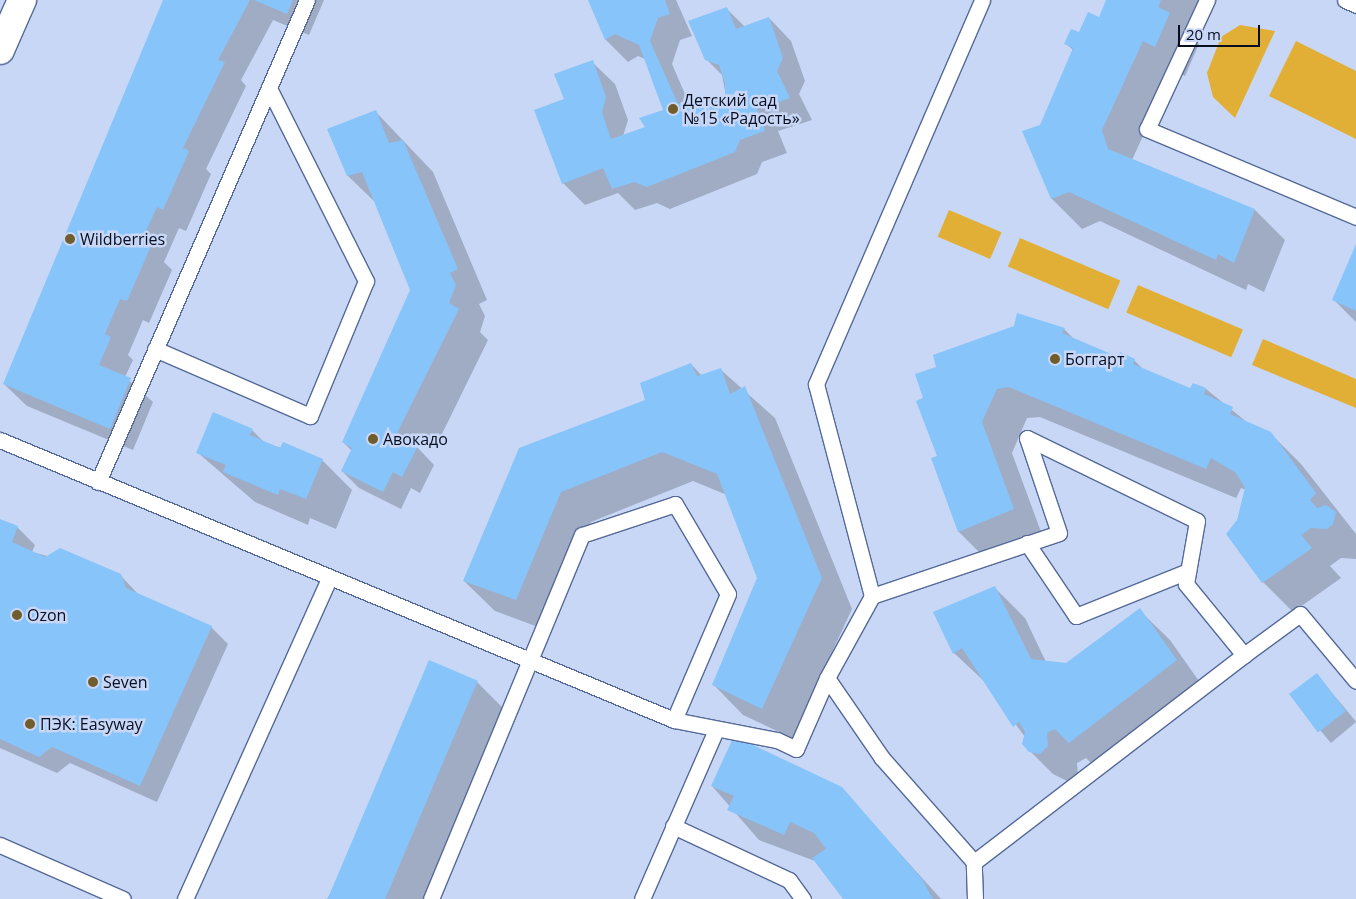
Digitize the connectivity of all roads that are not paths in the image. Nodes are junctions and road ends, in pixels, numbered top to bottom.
1 (22, 0) edge
2 (307, 0) edge
3 (982, 0) edge
4 (1207, 0) edge
5 (1345, 0) edge
6 (1356, 5) edge
7 (0, 50) edge
8 (269, 88) junction
9 (1356, 217) edge
10 (155, 349) junction
11 (0, 440) edge
12 (98, 482) junction
13 (1027, 544) junction
14 (1188, 570) junction
15 (329, 578) junction
16 (872, 596) junction
17 (1244, 655) junction
18 (530, 659) junction
19 (827, 678) junction
20 (1356, 681) edge
21 (674, 720) junction
22 (716, 730) junction
23 (673, 826) junction
24 (0, 845) edge
25 (974, 862) junction
26 (123, 899) edge
27 (185, 899) edge
28 (431, 899) edge
29 (642, 899) edge
30 (802, 899) edge
31 (975, 899) edge

1 - 7 street
2 - 8 lane
3 - 16 lane
4 - 9 lane
5 - 6 lane
8 - 10 lane
8 - 10 lane
10 - 12 lane
11 - 12 lane
12 - 15 lane
13 - 14 lane
13 - 14 lane
13 - 16 lane
14 - 17 lane
15 - 18 lane
15 - 27 lane
16 - 19 lane
17 - 20 lane
17 - 25 lane
18 - 21 lane
18 - 21 lane
18 - 28 lane
19 - 22 lane
19 - 25 lane
21 - 22 lane
22 - 23 lane
23 - 29 lane
23 - 30 lane
24 - 26 lane
25 - 31 lane

